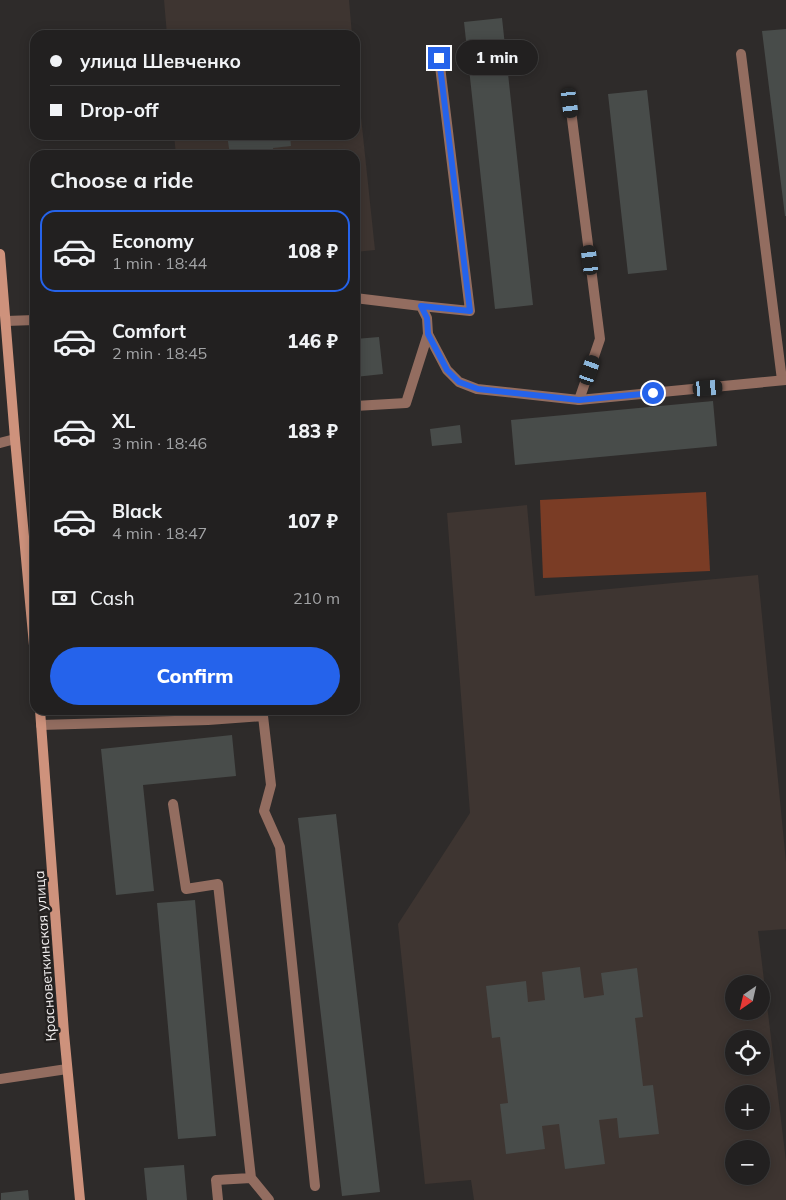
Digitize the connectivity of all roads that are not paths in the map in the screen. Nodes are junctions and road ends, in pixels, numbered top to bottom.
1 (740, 54) dead end
2 (439, 58) dead end
3 (570, 103) dead end
4 (0, 254) edge
5 (360, 299) edge
6 (421, 306) junction
7 (30, 320) edge
8 (6, 322) junction
9 (428, 334) junction
10 (784, 380) edge
11 (579, 400) junction
12 (360, 406) edge
13 (15, 439) junction
14 (0, 442) edge
15 (30, 602) edge
16 (41, 715) edge
17 (207, 715) edge
18 (42, 725) junction
19 (173, 804) dead end
20 (67, 1069) junction
21 (0, 1079) edge
22 (251, 1178) junction
23 (315, 1186) dead end
24 (80, 1200) edge
25 (218, 1200) edge
26 (270, 1200) edge

1 - 10 street
2 - 6 street
3 - 11 street
4 - 8 main road
5 - 6 street
6 - 9 street
7 - 8 street
8 - 13 main road
9 - 11 street
9 - 12 street
10 - 11 street
13 - 14 street
13 - 15 main road
16 - 18 main road, Красноветкинская улица
17 - 18 street
17 - 23 street
18 - 20 main road, Красноветкинская улица
19 - 22 street
20 - 21 street
20 - 24 main road, Красноветкинская улица
22 - 25 street
22 - 26 street

